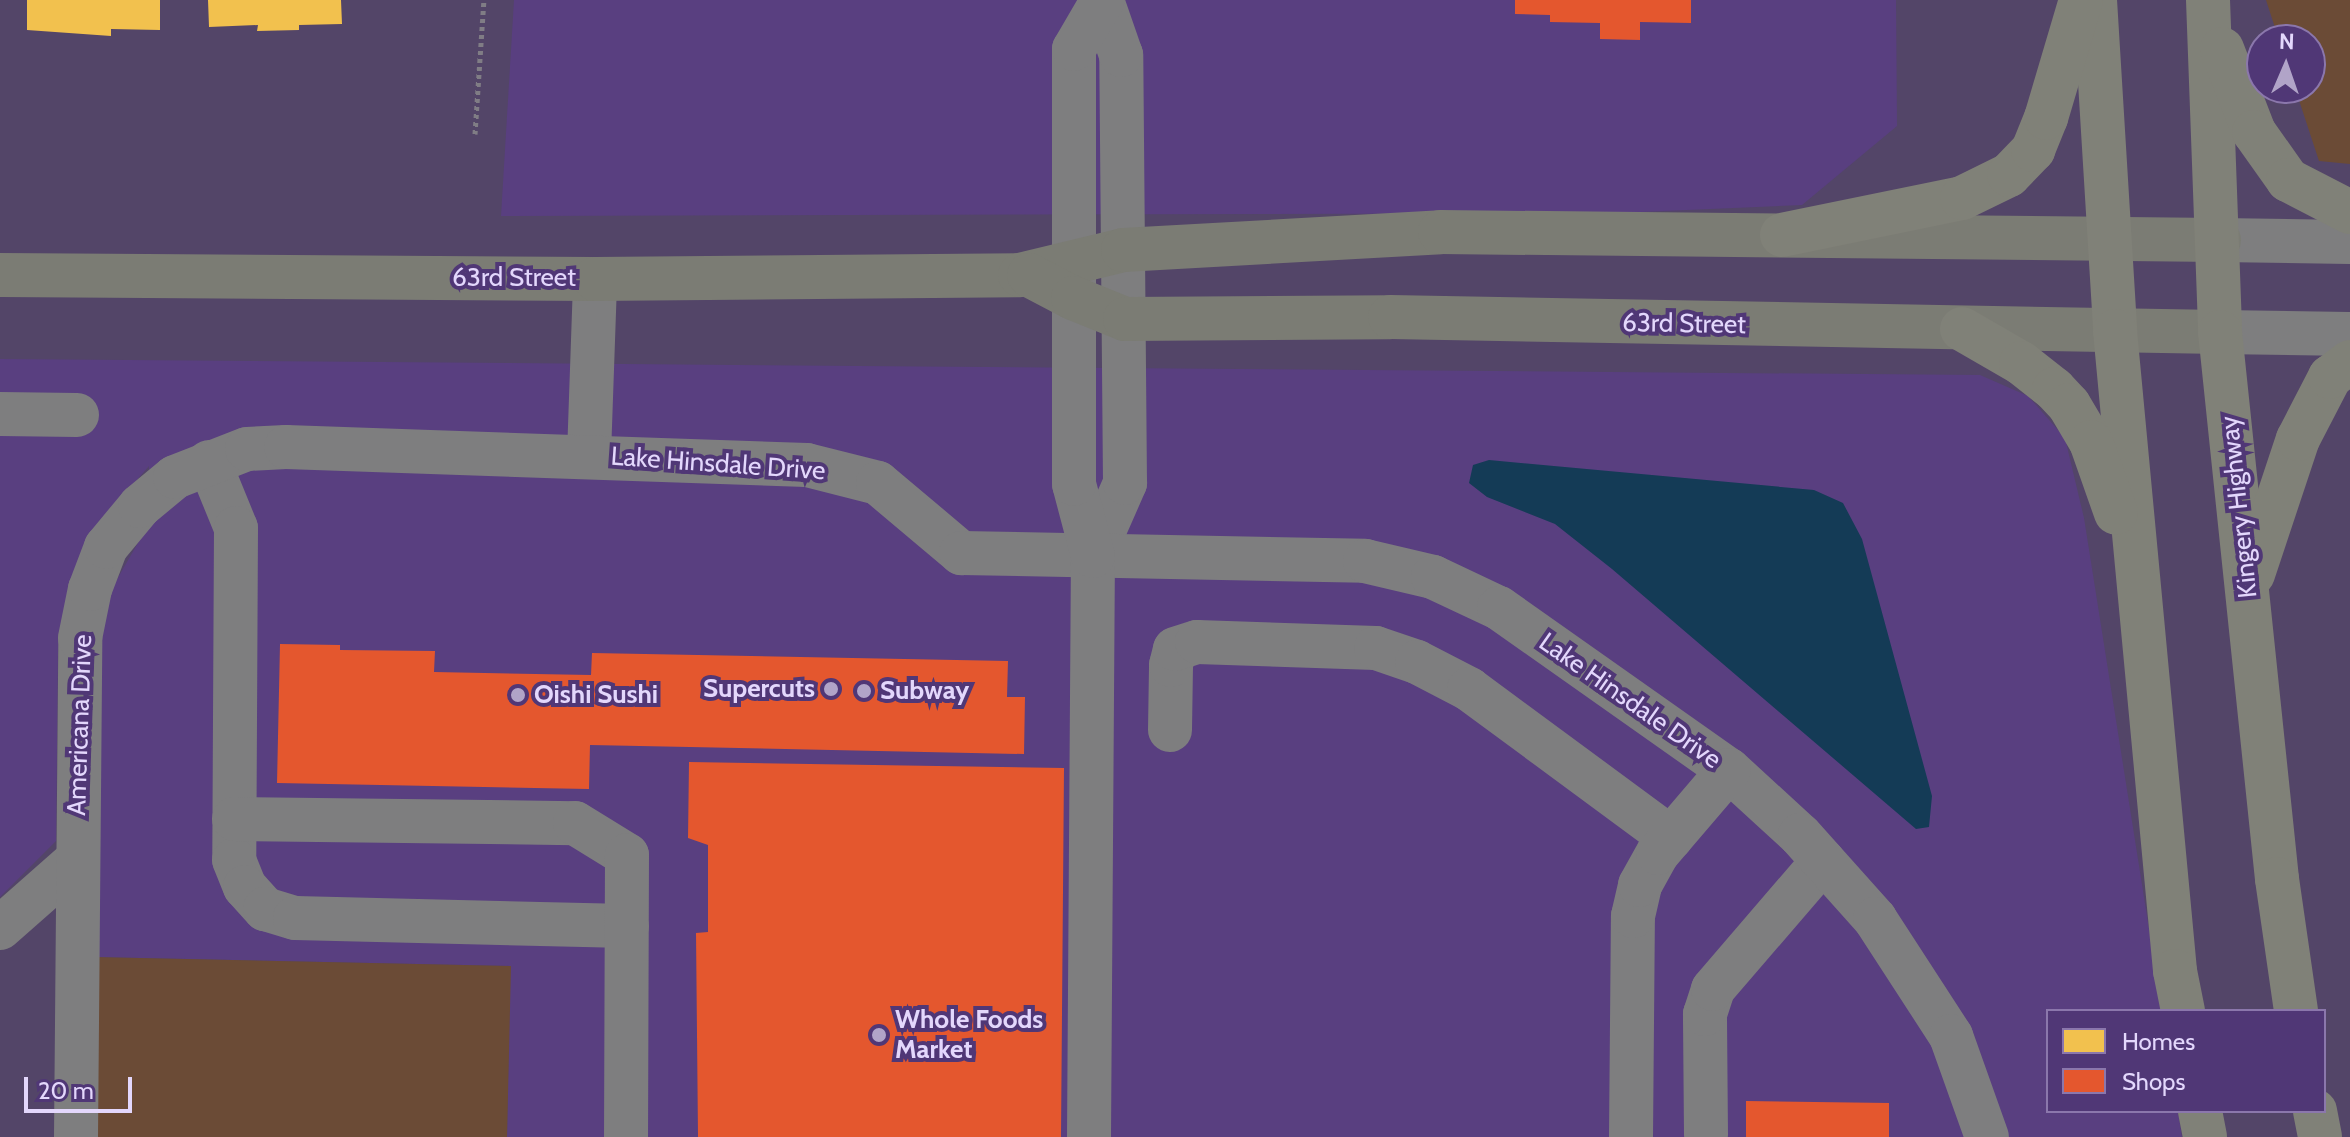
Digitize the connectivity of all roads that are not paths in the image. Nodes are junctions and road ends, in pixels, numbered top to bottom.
1 (2081, 0) edge
2 (2095, 0) edge
3 (1102, 1) edge
4 (2208, 7) edge
5 (2350, 212) edge
6 (1782, 235) junction
7 (2109, 240) junction
8 (2219, 240) junction
9 (2350, 242) edge
10 (1123, 250) junction
11 (0, 275) edge
12 (595, 279) junction
13 (1072, 280) junction
14 (1125, 319) junction
15 (1962, 329) junction
16 (2115, 331) junction
17 (2220, 332) junction
18 (2350, 334) edge
19 (2350, 362) edge
20 (0, 414) edge
21 (77, 415) dead end
22 (589, 455) junction
23 (209, 462) junction
24 (1093, 556) junction
25 (2138, 576) junction
26 (2248, 592) junction
27 (1170, 730) dead end
28 (1729, 770) junction
29 (234, 819) junction
30 (1671, 838) junction
31 (76, 861) junction
32 (1823, 861) junction
33 (627, 926) junction
34 (0, 928) edge
35 (2183, 1009) edge
36 (2296, 1009) edge
37 (2200, 1113) edge
38 (2315, 1113) edge
39 (1706, 1134) dead end
40 (76, 1137) edge
41 (626, 1137) edge
42 (1089, 1137) edge
43 (1631, 1137) edge
44 (1987, 1137) edge
45 (2205, 1137) edge
46 (2320, 1137) edge

1 - 6 highway
2 - 7 highway
3 - 10 street
3 - 13 street
4 - 5 highway
4 - 8 highway, Kingery Highway
6 - 7 main road, 63rd Street
6 - 10 main road, 63rd Street
7 - 8 main road, 63rd Street
7 - 16 highway
8 - 9 street, 63rd Street
8 - 17 highway, Kingery Highway
10 - 13 main road, 63rd Street
10 - 14 street
11 - 12 main road, 63rd Street
12 - 13 main road, 63rd Street
12 - 22 street, Lake Hinsdale Drive
13 - 14 main road, 63rd Street
13 - 24 street
14 - 15 main road, 63rd Street
14 - 24 street
15 - 16 main road, 63rd Street
15 - 25 highway
16 - 17 main road, 63rd Street
16 - 25 highway
17 - 18 street, 63rd Street
17 - 26 highway, Kingery Highway
19 - 26 highway
20 - 21 street
22 - 23 street, Americana Drive
22 - 24 street, Lake Hinsdale Drive
23 - 29 street
23 - 31 street, Americana Drive
24 - 28 street, Lake Hinsdale Drive
24 - 42 street
25 - 35 highway
26 - 36 highway, Kingery Highway
27 - 30 street
28 - 30 street
28 - 32 street, Lake Hinsdale Drive
29 - 33 street
29 - 33 street
30 - 43 street
31 - 34 street
31 - 40 street, Americana Drive
32 - 39 street
32 - 44 street, Lake Hinsdale Drive
33 - 41 street
37 - 45 highway
38 - 46 highway

